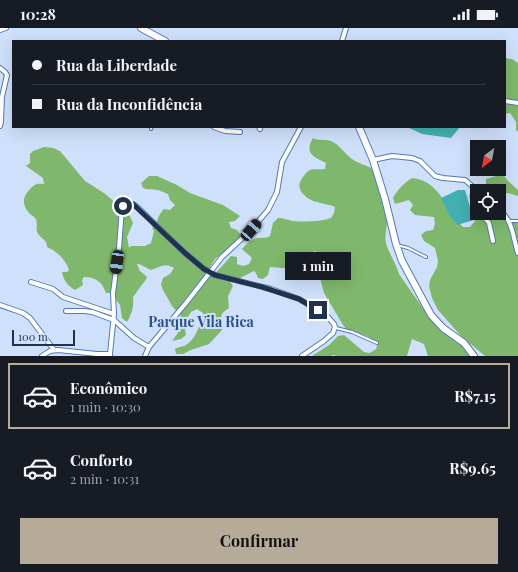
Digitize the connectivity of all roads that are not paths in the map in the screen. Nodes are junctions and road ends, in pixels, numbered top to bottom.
1 (6, 28) edge
2 (141, 28) edge
3 (346, 28) edge
4 (0, 30) edge
5 (163, 40) edge
6 (342, 40) edge
7 (0, 68) edge
8 (506, 100) edge
9 (518, 103) edge
10 (0, 126) edge
11 (217, 128) edge
12 (300, 128) edge
13 (359, 128) edge
14 (240, 132) dead end
15 (373, 160) junction
16 (470, 184) edge
17 (506, 217) edge
18 (487, 220) edge
19 (509, 221) junction
20 (518, 221) edge
21 (493, 241) dead end
22 (396, 244) junction
23 (518, 253) edge
24 (426, 257) dead end
25 (210, 273) junction
26 (31, 282) dead end
27 (0, 305) edge
28 (66, 311) dead end
29 (114, 314) junction
30 (114, 320) junction
31 (335, 328) junction
32 (377, 343) dead end
33 (149, 347) junction
34 (54, 350) junction
35 (110, 355) edge
36 (42, 356) edge
37 (145, 356) edge
38 (302, 356) edge
39 (474, 356) edge

1 - 4 street
2 - 5 main road
3 - 6 street
7 - 10 street
8 - 9 street
11 - 14 street
12 - 25 street
13 - 15 main road
15 - 16 street
15 - 22 main road
17 - 19 street
18 - 21 street
19 - 20 lane
19 - 23 street
22 - 24 lane
22 - 39 main road
25 - 29 street
25 - 31 street
25 - 33 street
26 - 29 street
27 - 34 street
28 - 30 street
29 - 30 street
30 - 33 street
30 - 35 street
31 - 32 lane
31 - 38 street
33 - 37 street
34 - 35 street
34 - 36 street

